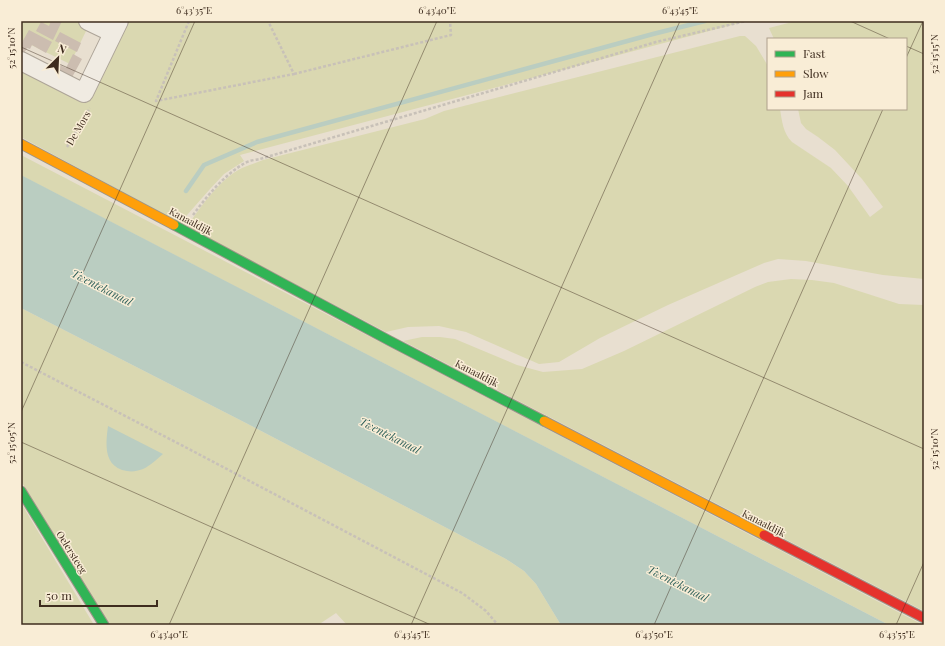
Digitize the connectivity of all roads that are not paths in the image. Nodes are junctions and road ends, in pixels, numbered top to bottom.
1 (88, 21) edge
2 (116, 27) edge
3 (21, 61) edge
4 (21, 144) edge
5 (21, 491) edge
6 (924, 618) edge
7 (104, 625) edge

1 - 2 street
2 - 3 street
4 - 6 street, Kanaaldijk
5 - 7 street, Oelersteeg

